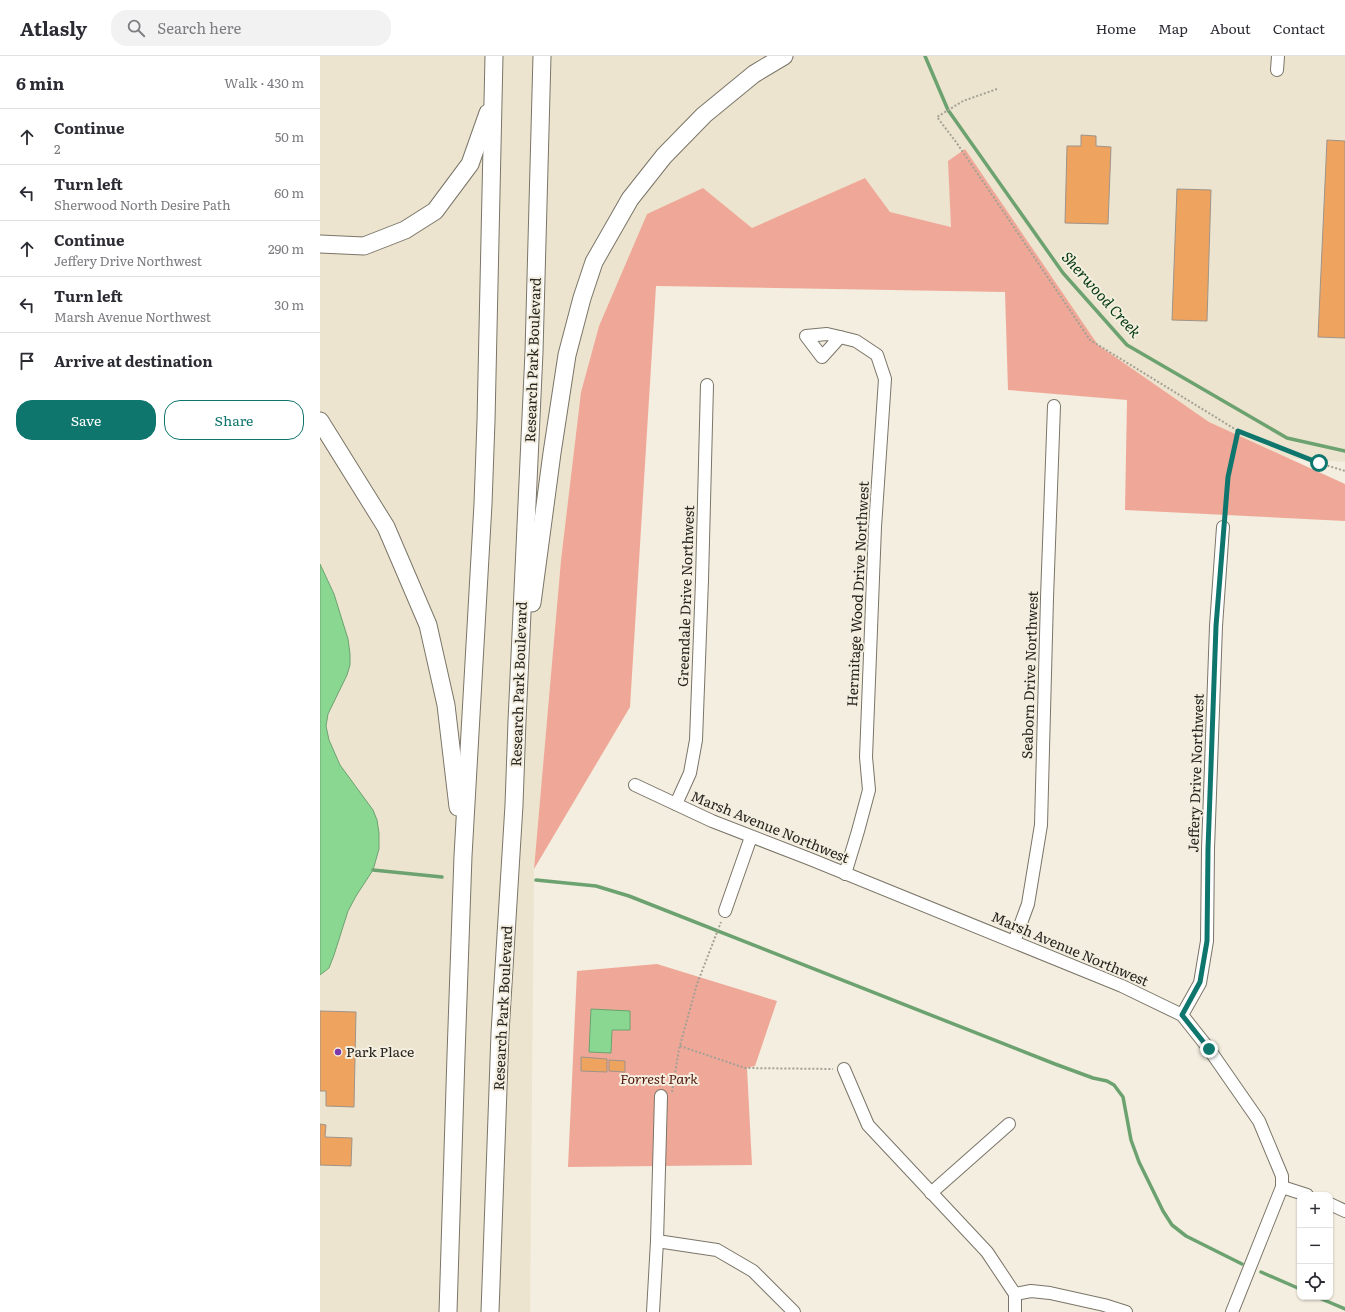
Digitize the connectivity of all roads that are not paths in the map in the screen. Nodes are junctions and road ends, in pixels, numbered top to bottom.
1 (494, 56) edge
2 (542, 56) edge
3 (784, 56) edge
4 (1278, 56) edge
5 (1277, 70) dead end
6 (493, 100) junction
7 (320, 244) edge
8 (840, 337) dead end
9 (707, 385) dead end
10 (1054, 406) dead end
11 (320, 422) edge
12 (1223, 527) road end
13 (517, 721) junction
14 (634, 785) dead end
15 (676, 804) junction
16 (751, 837) junction
17 (463, 856) junction
18 (845, 874) junction
19 (725, 911) dead end
20 (1014, 942) junction
21 (1182, 1015) junction
22 (844, 1069) road end
23 (666, 1094) road end
24 (1009, 1124) dead end
25 (1282, 1187) junction
26 (1298, 1192) edge
27 (931, 1193) junction
28 (1333, 1205) edge
29 (1345, 1211) edge
30 (657, 1241) junction
31 (1015, 1294) junction
32 (448, 1312) edge
33 (490, 1312) edge
34 (653, 1312) edge
35 (794, 1312) edge
36 (1015, 1312) edge
37 (1126, 1312) edge
38 (1232, 1312) edge

1 - 6 highway
2 - 13 highway, Research Park Boulevard
3 - 13 highway
4 - 5 street
6 - 7 highway
6 - 17 highway
8 - 18 street, Hermitage Wood Drive Northwest
9 - 15 street, Greendale Drive Northwest
10 - 20 street, Seaborn Drive Northwest
11 - 17 highway
12 - 21 street, Jeffery Drive Northwest
13 - 33 highway, Research Park Boulevard
14 - 15 street, Marsh Avenue Northwest
15 - 16 street, Marsh Avenue Northwest
16 - 18 street, Marsh Avenue Northwest
16 - 19 street
17 - 32 highway
18 - 20 street, Marsh Avenue Northwest
20 - 21 street, Marsh Avenue Northwest
21 - 25 street, Marsh Avenue Northwest
22 - 27 street
23 - 30 street
24 - 27 street
25 - 26 street
25 - 38 street
27 - 31 street
28 - 29 street
30 - 34 street
30 - 35 street
31 - 36 street
31 - 37 street

